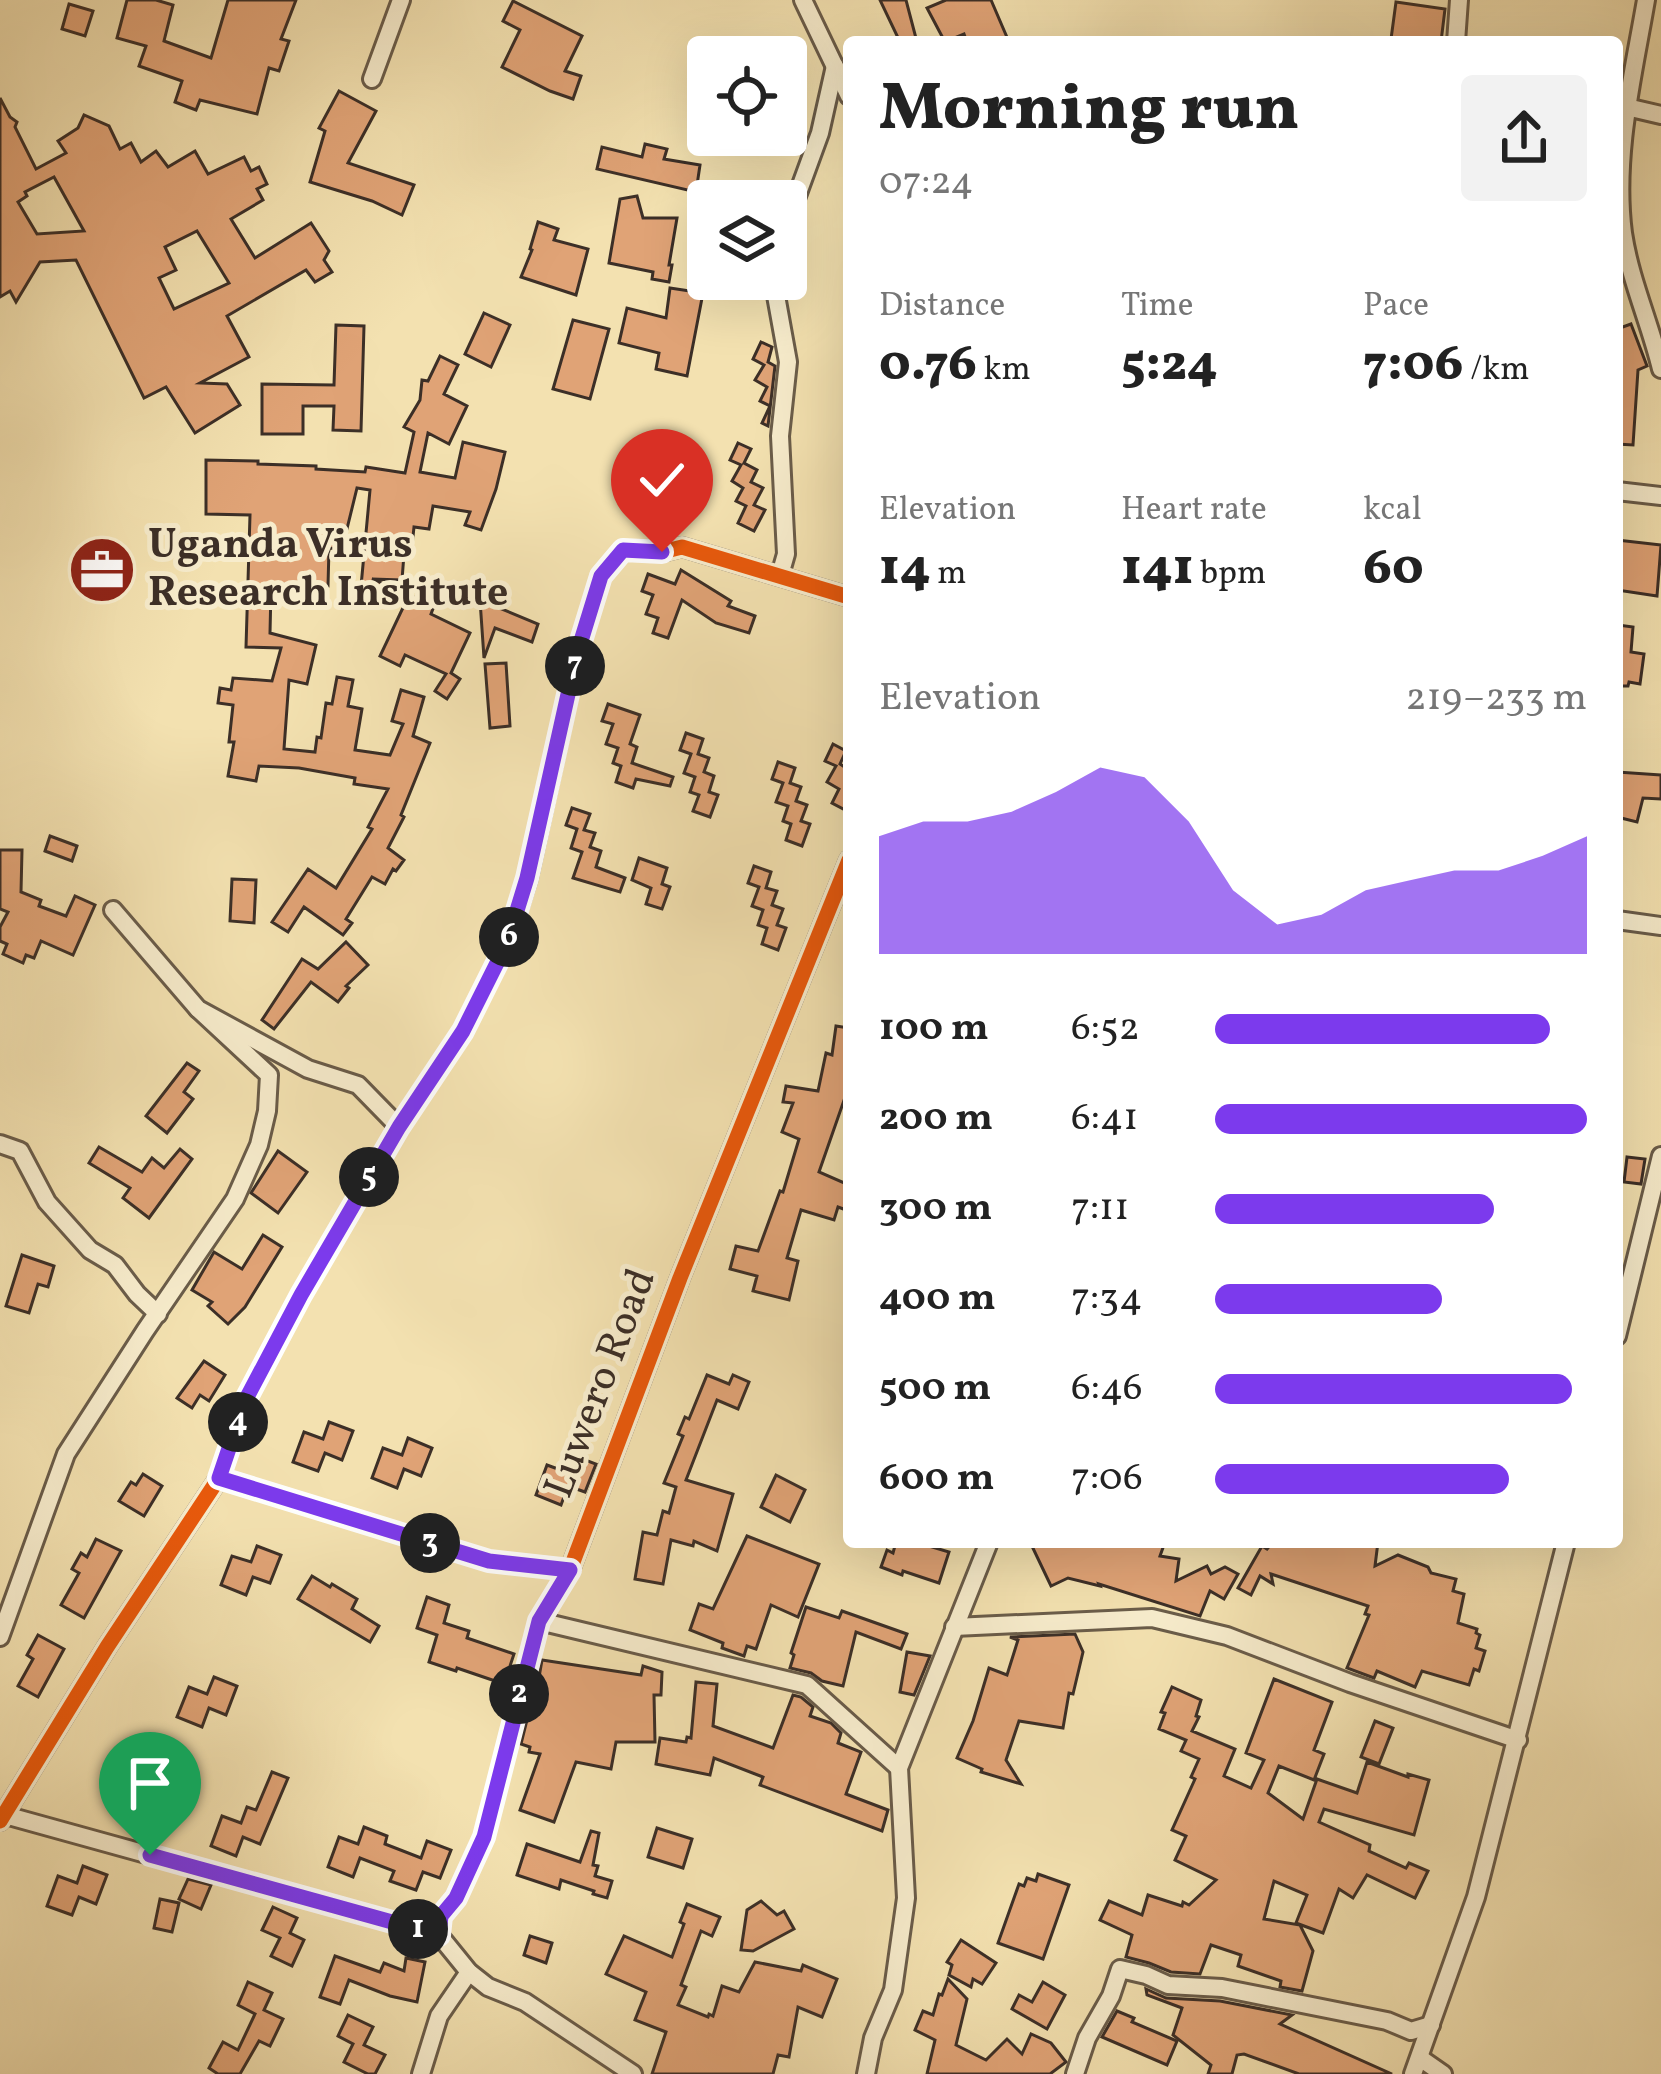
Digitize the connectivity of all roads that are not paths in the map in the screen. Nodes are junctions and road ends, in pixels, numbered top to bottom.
1 (400, 0) edge
2 (1459, 0) edge
3 (1646, 0) edge
4 (808, 2) edge
5 (1456, 36) edge
6 (835, 66) junction
7 (372, 79) dead end
8 (843, 83) edge
9 (1623, 105) edge
10 (1661, 115) edge
11 (803, 180) edge
12 (1623, 224) edge
13 (777, 300) edge
14 (1661, 369) edge
15 (1623, 492) edge
16 (1661, 496) edge
17 (780, 575) junction
18 (843, 595) edge
19 (843, 875) edge
20 (113, 910) dead end
21 (1623, 921) edge
22 (1661, 926) edge
23 (198, 1009) junction
24 (399, 1127) junction
25 (0, 1144) edge
26 (1661, 1156) edge
27 (1626, 1269) edge
28 (158, 1314) junction
29 (219, 1478) junction
30 (987, 1548) edge
31 (1565, 1548) edge
32 (570, 1570) junction
33 (539, 1621) junction
34 (954, 1627) junction
35 (0, 1636) edge
36 (1518, 1740) junction
37 (899, 1768) junction
38 (3, 1818) edge
39 (439, 1935) junction
40 (469, 1972) junction
41 (1432, 2025) junction
42 (1417, 2066) edge
43 (421, 2074) edge
44 (632, 2074) edge
45 (866, 2074) edge
46 (1075, 2074) edge
47 (1443, 2074) edge

1 - 7 street
2 - 5 street
3 - 9 street
4 - 6 street
6 - 8 street
6 - 11 street
9 - 10 street
12 - 14 street
13 - 17 street
15 - 16 street
17 - 18 street
17 - 24 street
19 - 32 street, Luwero Road
20 - 23 street
21 - 22 street
23 - 24 street
23 - 28 street
24 - 29 street
25 - 28 street
26 - 27 street
28 - 35 street
29 - 32 street
29 - 38 street
30 - 34 street
31 - 36 street
32 - 33 street, Luwero Road
33 - 37 street
33 - 39 street, Luwero Road
34 - 36 street
34 - 37 street
36 - 41 street
37 - 45 street
38 - 39 street
39 - 40 street
40 - 43 street
40 - 44 street
41 - 42 street
41 - 46 street
42 - 47 street

